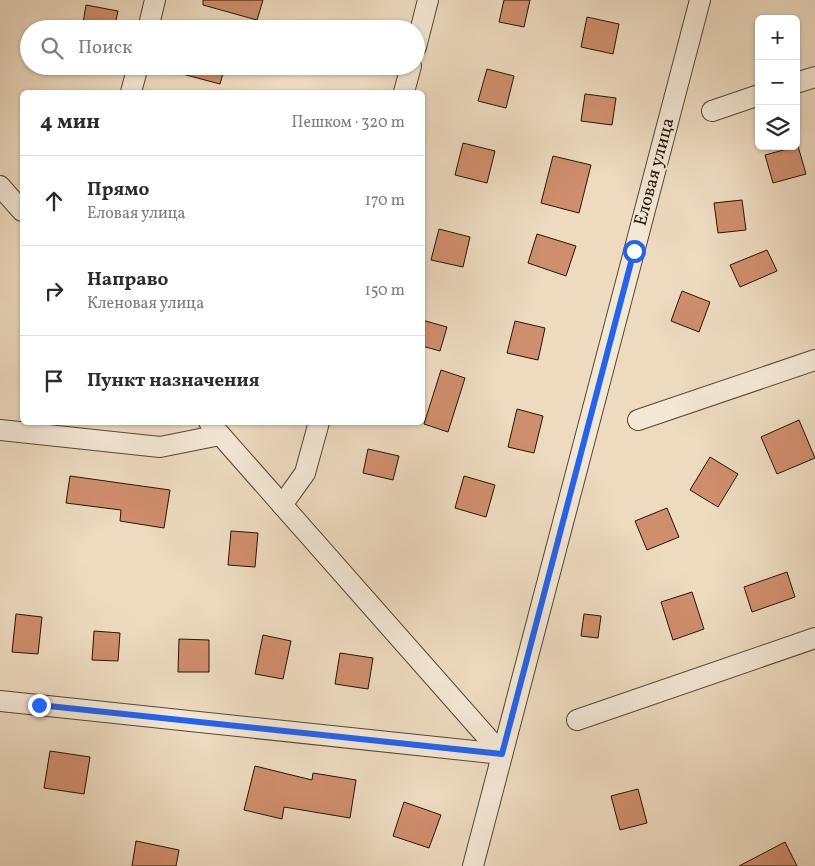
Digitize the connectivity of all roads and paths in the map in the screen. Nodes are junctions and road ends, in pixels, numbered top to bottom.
1 (155, 0) edge
2 (428, 0) edge
3 (700, 0) edge
4 (150, 20) edge
5 (423, 20) edge
6 (136, 75) edge
7 (409, 75) edge
8 (815, 77) edge
9 (800, 82) edge
10 (132, 90) edge
11 (405, 90) edge
12 (755, 96) edge
13 (712, 111) dead end
14 (0, 186) edge
15 (20, 209) edge
16 (815, 360) edge
17 (638, 420) dead end
18 (318, 425) edge
19 (214, 429) edge
20 (0, 430) edge
21 (282, 505) junction
22 (815, 638) edge
23 (0, 701) edge
24 (577, 720) dead end
25 (502, 754) junction
26 (472, 866) edge

1 - 4 street
2 - 5 street
3 - 25 street, Еловая улица
6 - 10 street
7 - 11 street
8 - 9 street
12 - 13 street
14 - 15 street
16 - 17 street
18 - 21 street
19 - 20 street
19 - 21 street
21 - 25 street
22 - 24 street
23 - 25 street
25 - 26 street, Еловая улица

